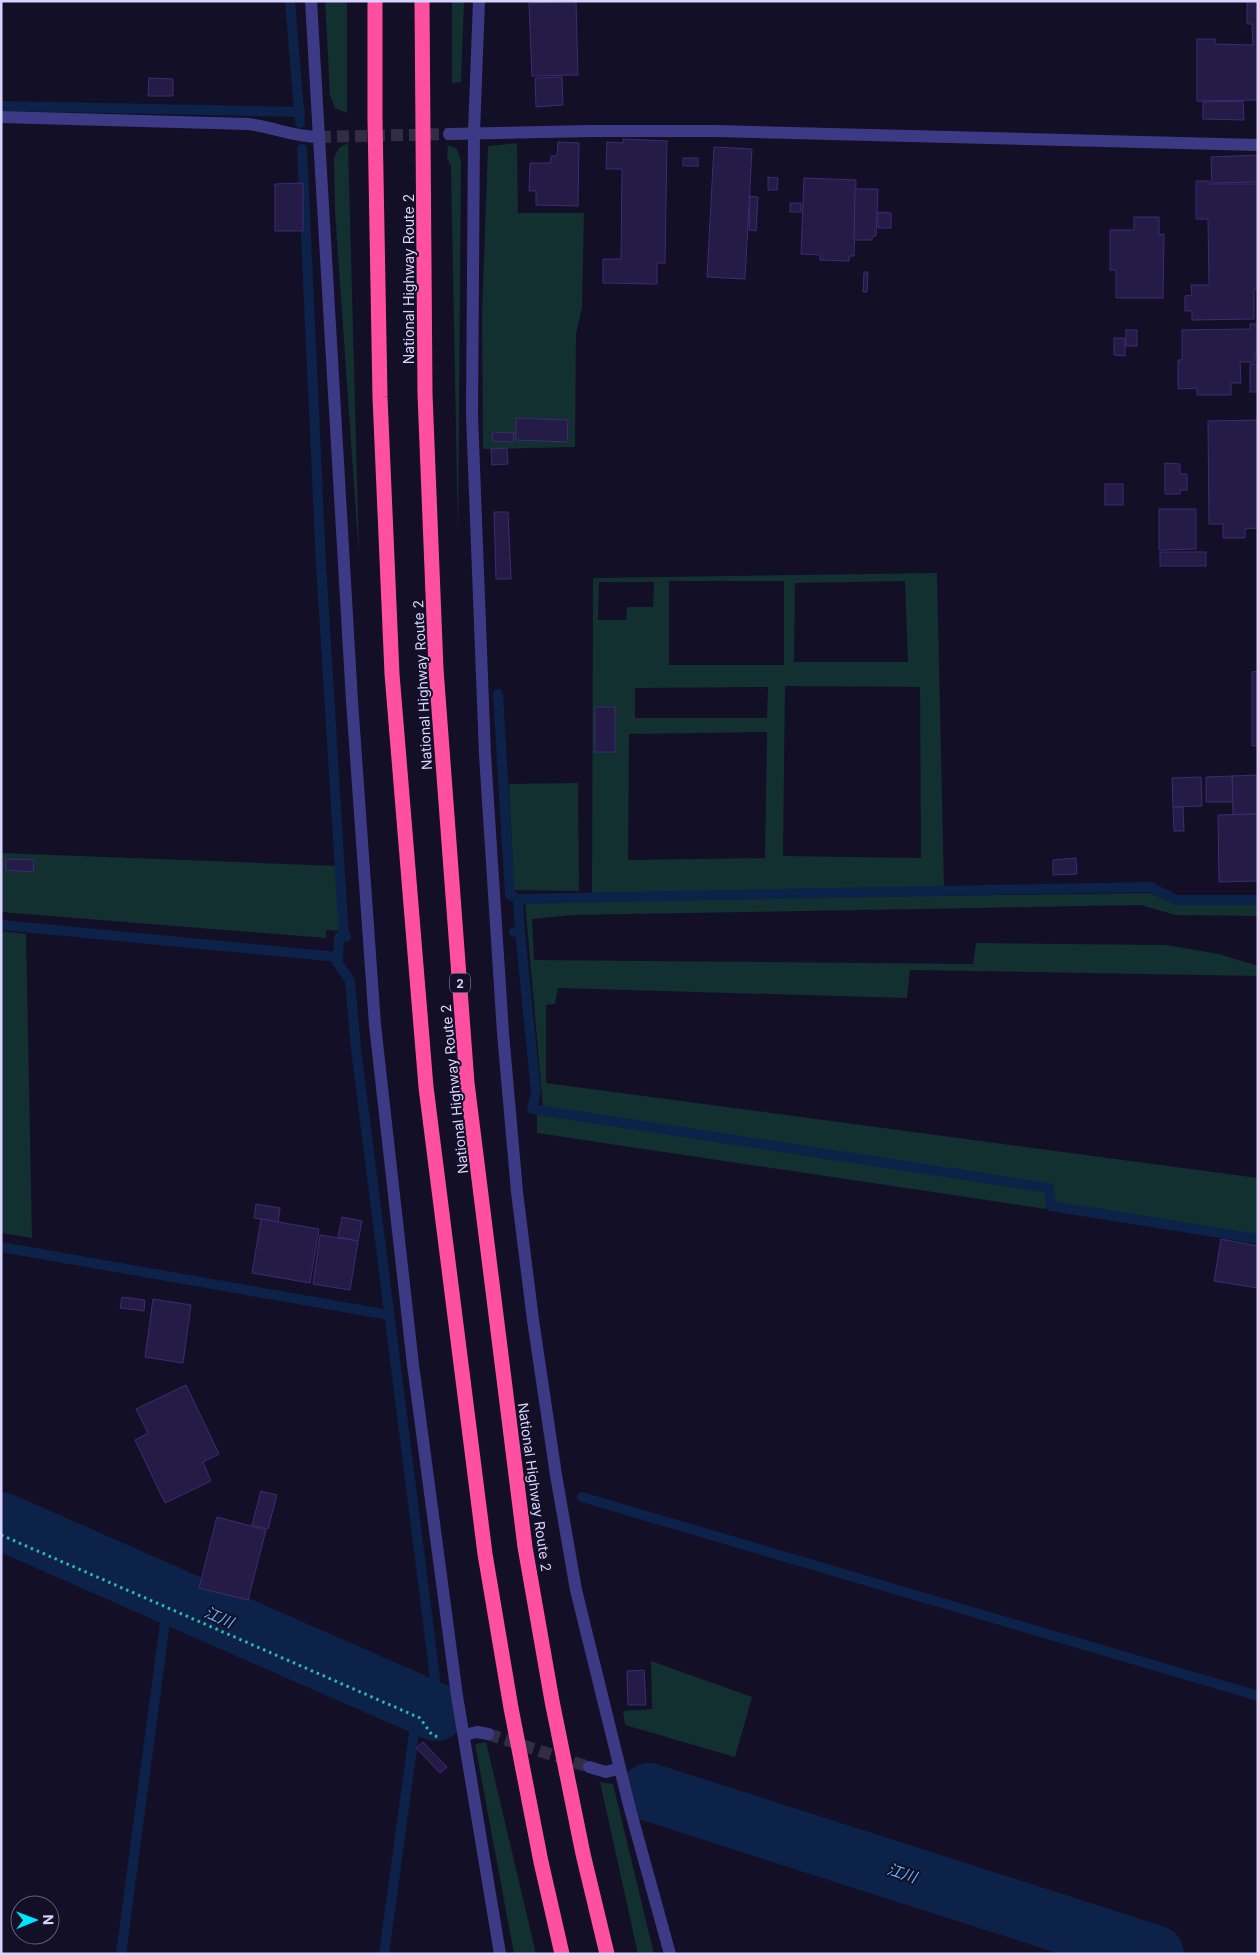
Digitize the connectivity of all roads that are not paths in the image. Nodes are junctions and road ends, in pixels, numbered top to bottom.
1 (311, 1) edge
2 (374, 1) edge
3 (422, 1) edge
4 (479, 1) edge
5 (1, 117) edge
6 (474, 132) junction
7 (449, 134) tunnel mouth
8 (319, 137) junction
9 (1258, 145) edge
10 (488, 1734) tunnel mouth
11 (464, 1735) junction
12 (589, 1767) tunnel mouth
13 (620, 1768) junction
14 (500, 1954) edge
15 (562, 1954) edge
16 (607, 1954) edge
17 (670, 1954) edge

1 - 8 street
2 - 15 highway, National Highway Route 2
3 - 16 highway, National Highway Route 2 / 2
4 - 6 street
5 - 8 street
6 - 7 street
6 - 9 street
6 - 13 street
8 - 11 street
10 - 11 street
11 - 14 street
12 - 13 street
13 - 17 street

